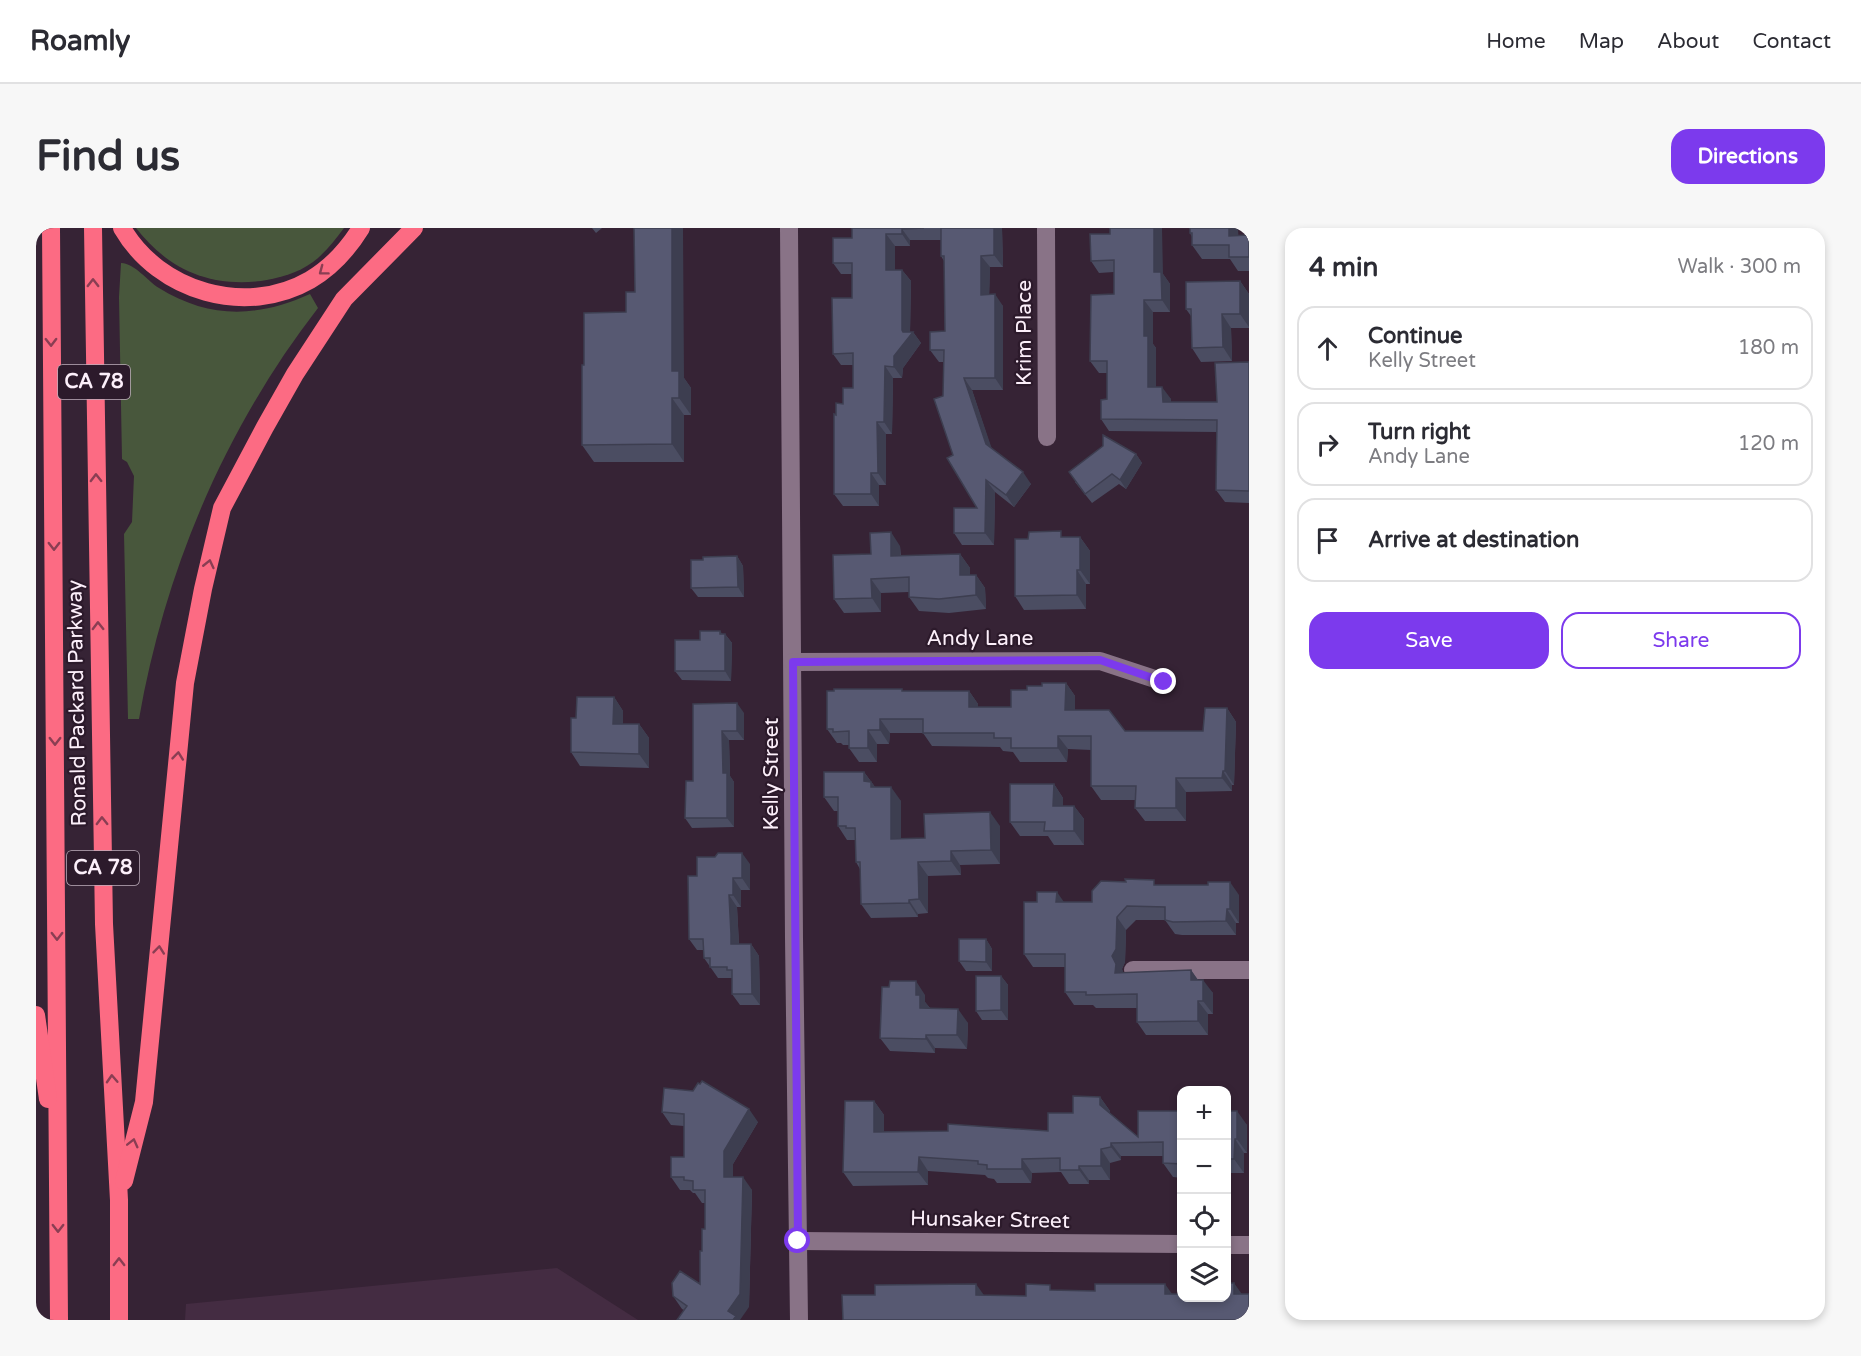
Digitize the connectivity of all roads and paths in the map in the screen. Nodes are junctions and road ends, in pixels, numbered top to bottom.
1 (51, 228) edge
2 (93, 228) edge
3 (122, 228) edge
4 (361, 228) edge
5 (414, 228) edge
6 (789, 228) edge
7 (1046, 228) edge
8 (1047, 437) dead end
9 (793, 662) junction
10 (1164, 682) dead end
11 (1133, 970) edge
12 (1249, 970) edge
13 (36, 1015) edge
14 (58, 1169) junction
15 (119, 1200) junction
16 (798, 1241) junction
17 (1177, 1244) edge
18 (1231, 1245) edge
19 (1249, 1245) edge
20 (59, 1320) edge
21 (119, 1320) edge
22 (799, 1320) edge

1 -> 14 highway, Ronald Packard Parkway / CA 78
15 -> 2 highway, Ronald Packard Parkway / CA 78
4 -> 3 highway
15 -> 5 highway
6 - 9 street, Kelly Street
7 - 8 street, Krim Place
9 - 10 street, Andy Lane
9 - 16 street, Kelly Street
11 - 12 street
13 - 14 highway
14 -> 20 highway, Ronald Packard Parkway / CA 78
21 -> 15 highway, Ronald Packard Parkway / CA 78
16 - 17 street, Hunsaker Street
16 - 22 street, Kelly Street
18 - 19 street

